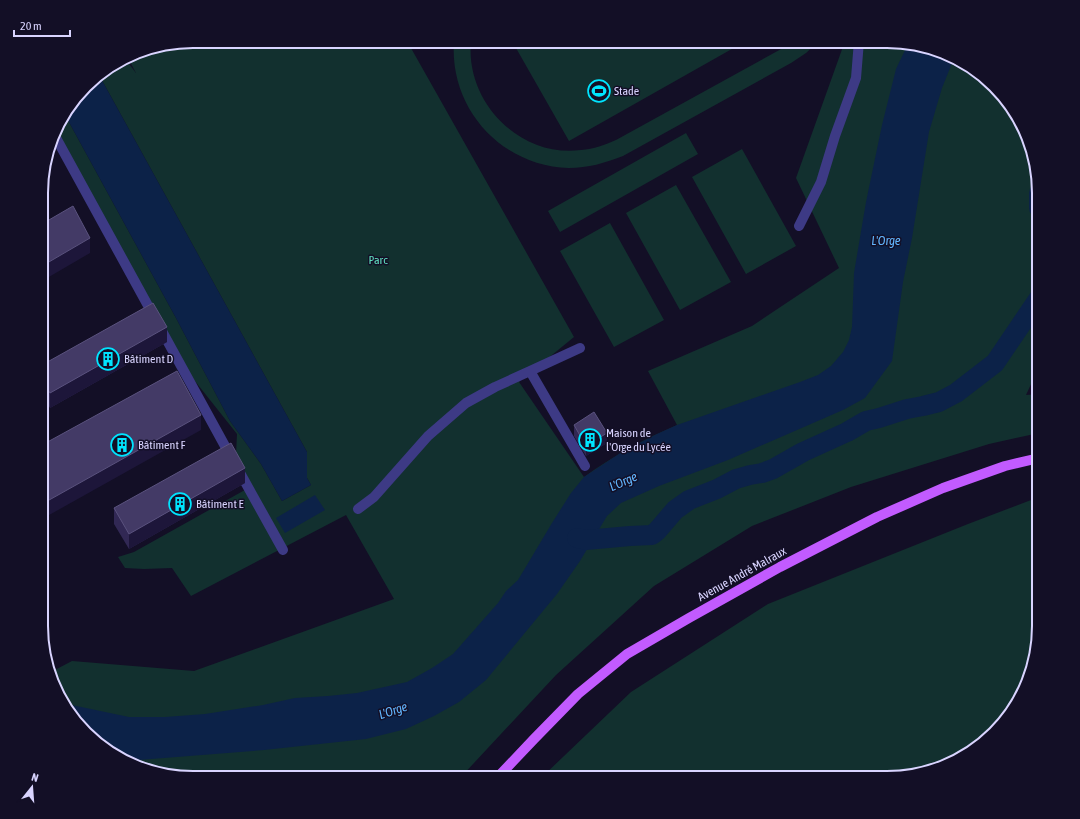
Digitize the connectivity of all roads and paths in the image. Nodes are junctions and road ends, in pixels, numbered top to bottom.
1 (858, 48) edge
2 (58, 141) edge
3 (799, 226) dead end
4 (580, 348) dead end
5 (530, 371) junction
6 (1032, 460) edge
7 (585, 466) dead end
8 (358, 509) dead end
9 (283, 550) dead end
10 (504, 771) edge

1 - 3 street
2 - 9 street
4 - 5 street
5 - 7 street
5 - 8 street
6 - 10 main road, Avenue André Malraux

